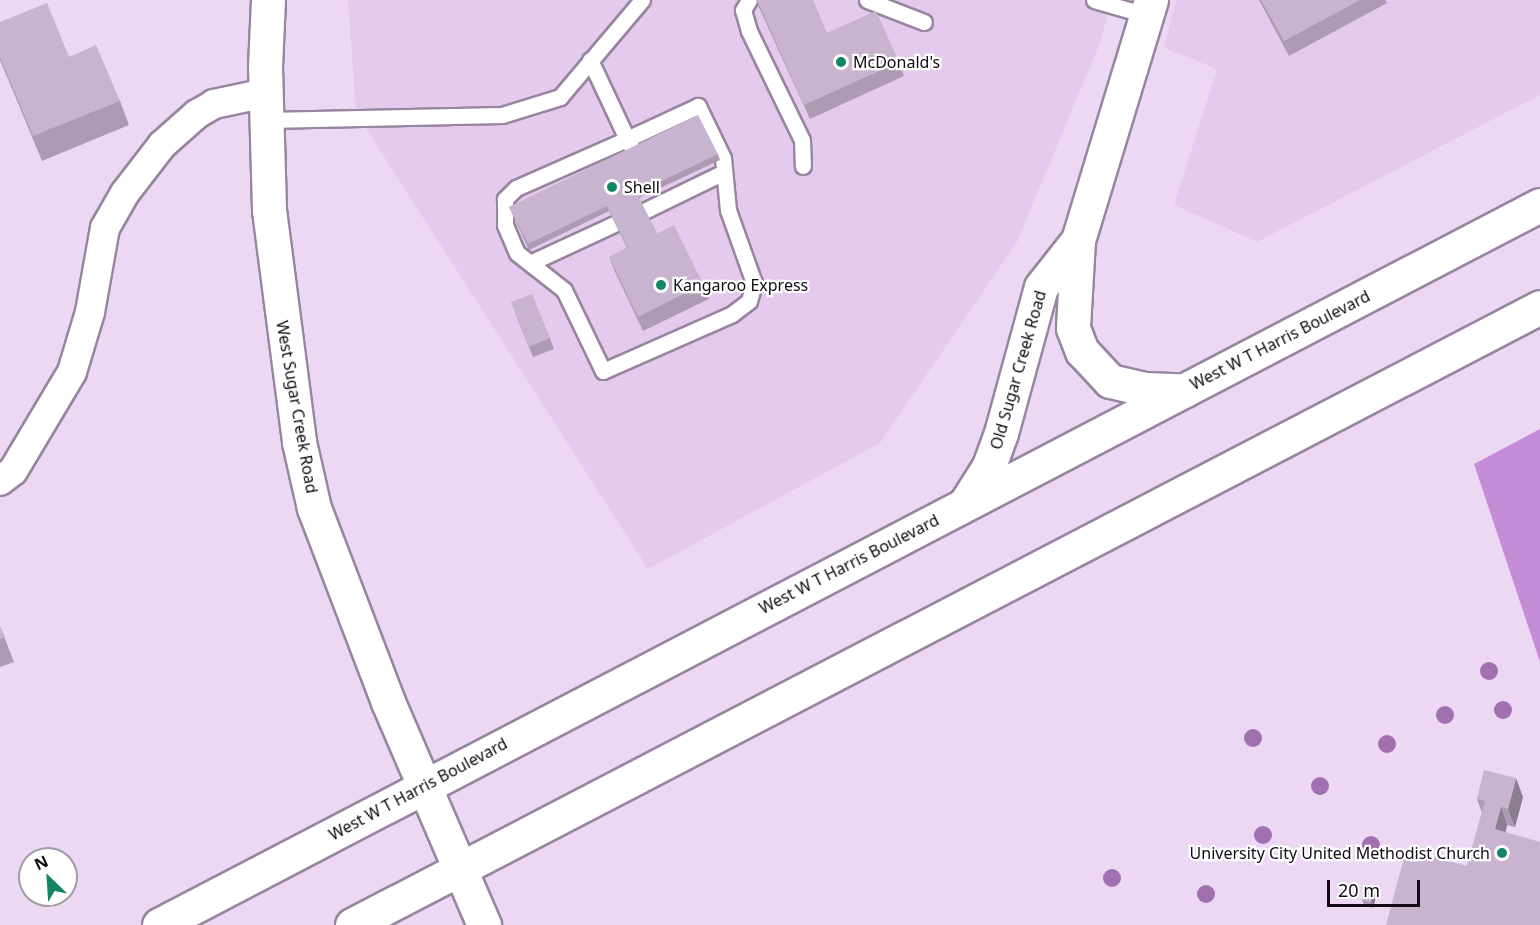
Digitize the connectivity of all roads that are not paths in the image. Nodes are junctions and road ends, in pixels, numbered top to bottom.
1 (268, 0) edge
2 (642, 0) edge
3 (867, 0) edge
4 (1094, 0) edge
5 (746, 2) edge
6 (1148, 8) edge
7 (924, 22) dead end
8 (590, 60) junction
9 (266, 106) junction
10 (631, 145) junction
11 (803, 166) dead end
12 (562, 167) junction
13 (724, 172) junction
14 (532, 180) junction
15 (570, 183) edge
16 (540, 198) edge
17 (1540, 205) edge
18 (644, 211) edge
19 (614, 224) edge
20 (1078, 240) junction
21 (530, 263) junction
22 (1540, 307) edge
23 (1184, 390) junction
24 (0, 481) edge
25 (965, 504) junction
26 (424, 787) junction
27 (460, 870) junction
28 (159, 925) edge
29 (352, 925) edge
30 (484, 925) edge

1 - 9 main road, West Sugar Creek Road
2 - 8 lane
3 - 7 lane
4 - 6 lane
5 - 11 lane
6 - 20 main road, Old Sugar Creek Road
8 - 9 lane
8 - 10 lane
9 - 24 street
9 - 26 main road, West Sugar Creek Road
10 - 12 lane
10 - 13 lane
12 - 14 lane
12 - 15 lane
13 - 18 lane
13 - 21 lane
14 - 16 lane
14 - 21 lane
17 - 23 main road, West W T Harris Boulevard
19 - 21 lane
20 - 23 main road, Old Sugar Creek Road
20 - 25 main road, Old Sugar Creek Road
22 - 27 main road
23 - 25 main road, West W T Harris Boulevard
25 - 26 main road, West W T Harris Boulevard
26 - 27 main road, West Sugar Creek Road
26 - 28 main road, West W T Harris Boulevard
27 - 29 main road
27 - 30 main road, West Sugar Creek Road

